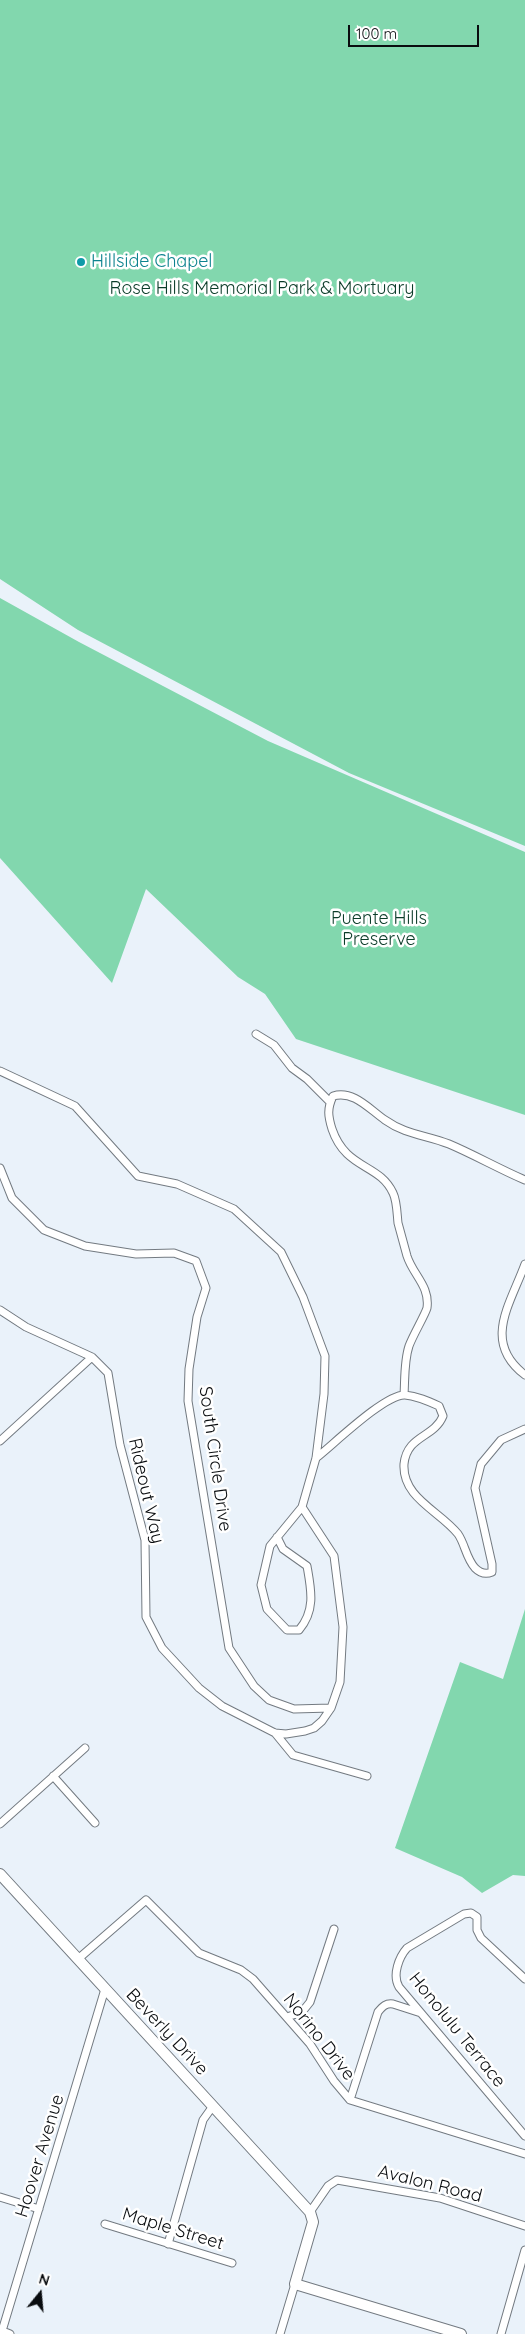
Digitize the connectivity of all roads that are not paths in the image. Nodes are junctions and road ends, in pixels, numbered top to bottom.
1 (256, 1034) dead end
2 (0, 1071) edge
3 (330, 1102) junction
4 (0, 1168) edge
5 (525, 1180) edge
6 (525, 1264) edge
7 (0, 1310) edge
8 (92, 1357) junction
9 (525, 1375) edge
10 (404, 1395) junction
11 (525, 1428) edge
12 (0, 1441) edge
13 (316, 1458) junction
14 (302, 1507) junction
15 (277, 1537) junction
16 (331, 1708) junction
17 (275, 1732) junction
18 (85, 1748) dead end
19 (53, 1776) junction
20 (367, 1776) dead end
21 (95, 1823) dead end
22 (0, 1824) edge
23 (0, 1874) edge
24 (334, 1930) dead end
25 (78, 1959) junction
26 (525, 1979) edge
27 (105, 1989) junction
28 (421, 2013) junction
29 (287, 2017) junction
30 (350, 2100) junction
31 (213, 2106) junction
32 (525, 2136) edge
33 (525, 2154) edge
34 (0, 2197) edge
35 (39, 2209) junction
36 (310, 2212) junction
37 (105, 2224) dead end
38 (525, 2226) edge
39 (168, 2244) junction
40 (525, 2250) edge
41 (232, 2263) dead end
42 (295, 2284) junction
43 (1, 2331) edge
44 (10, 2334) edge
45 (280, 2334) edge
46 (460, 2334) edge
47 (500, 2334) edge

1 - 3 street
2 - 13 street
3 - 5 street
3 - 10 street
4 - 16 street, South Circle Drive
6 - 9 street
7 - 8 street
8 - 12 street
8 - 17 street, Rideout Way
10 - 11 street
10 - 13 street
13 - 14 street
14 - 15 street
14 - 16 street
15 - 15 street
16 - 17 street
17 - 20 street
18 - 19 street
19 - 21 street
19 - 22 street
23 - 25 street, Beverly Drive
24 - 29 street
25 - 27 street, Beverly Drive
25 - 29 street, Norino Drive
26 - 28 street, Honolulu Terrace
27 - 31 street, Beverly Drive
27 - 35 street, Hoover Avenue
28 - 30 street
28 - 32 street, Honolulu Terrace
29 - 30 street, Norino Drive
30 - 33 street, Norino Drive
31 - 36 street, Beverly Drive
31 - 39 street
34 - 35 street
35 - 43 street, Hoover Avenue
36 - 38 street, Avalon Road
36 - 42 street
37 - 39 street, Maple Street
39 - 41 street, Maple Street
40 - 47 street
42 - 45 street
42 - 46 street
43 - 44 street

